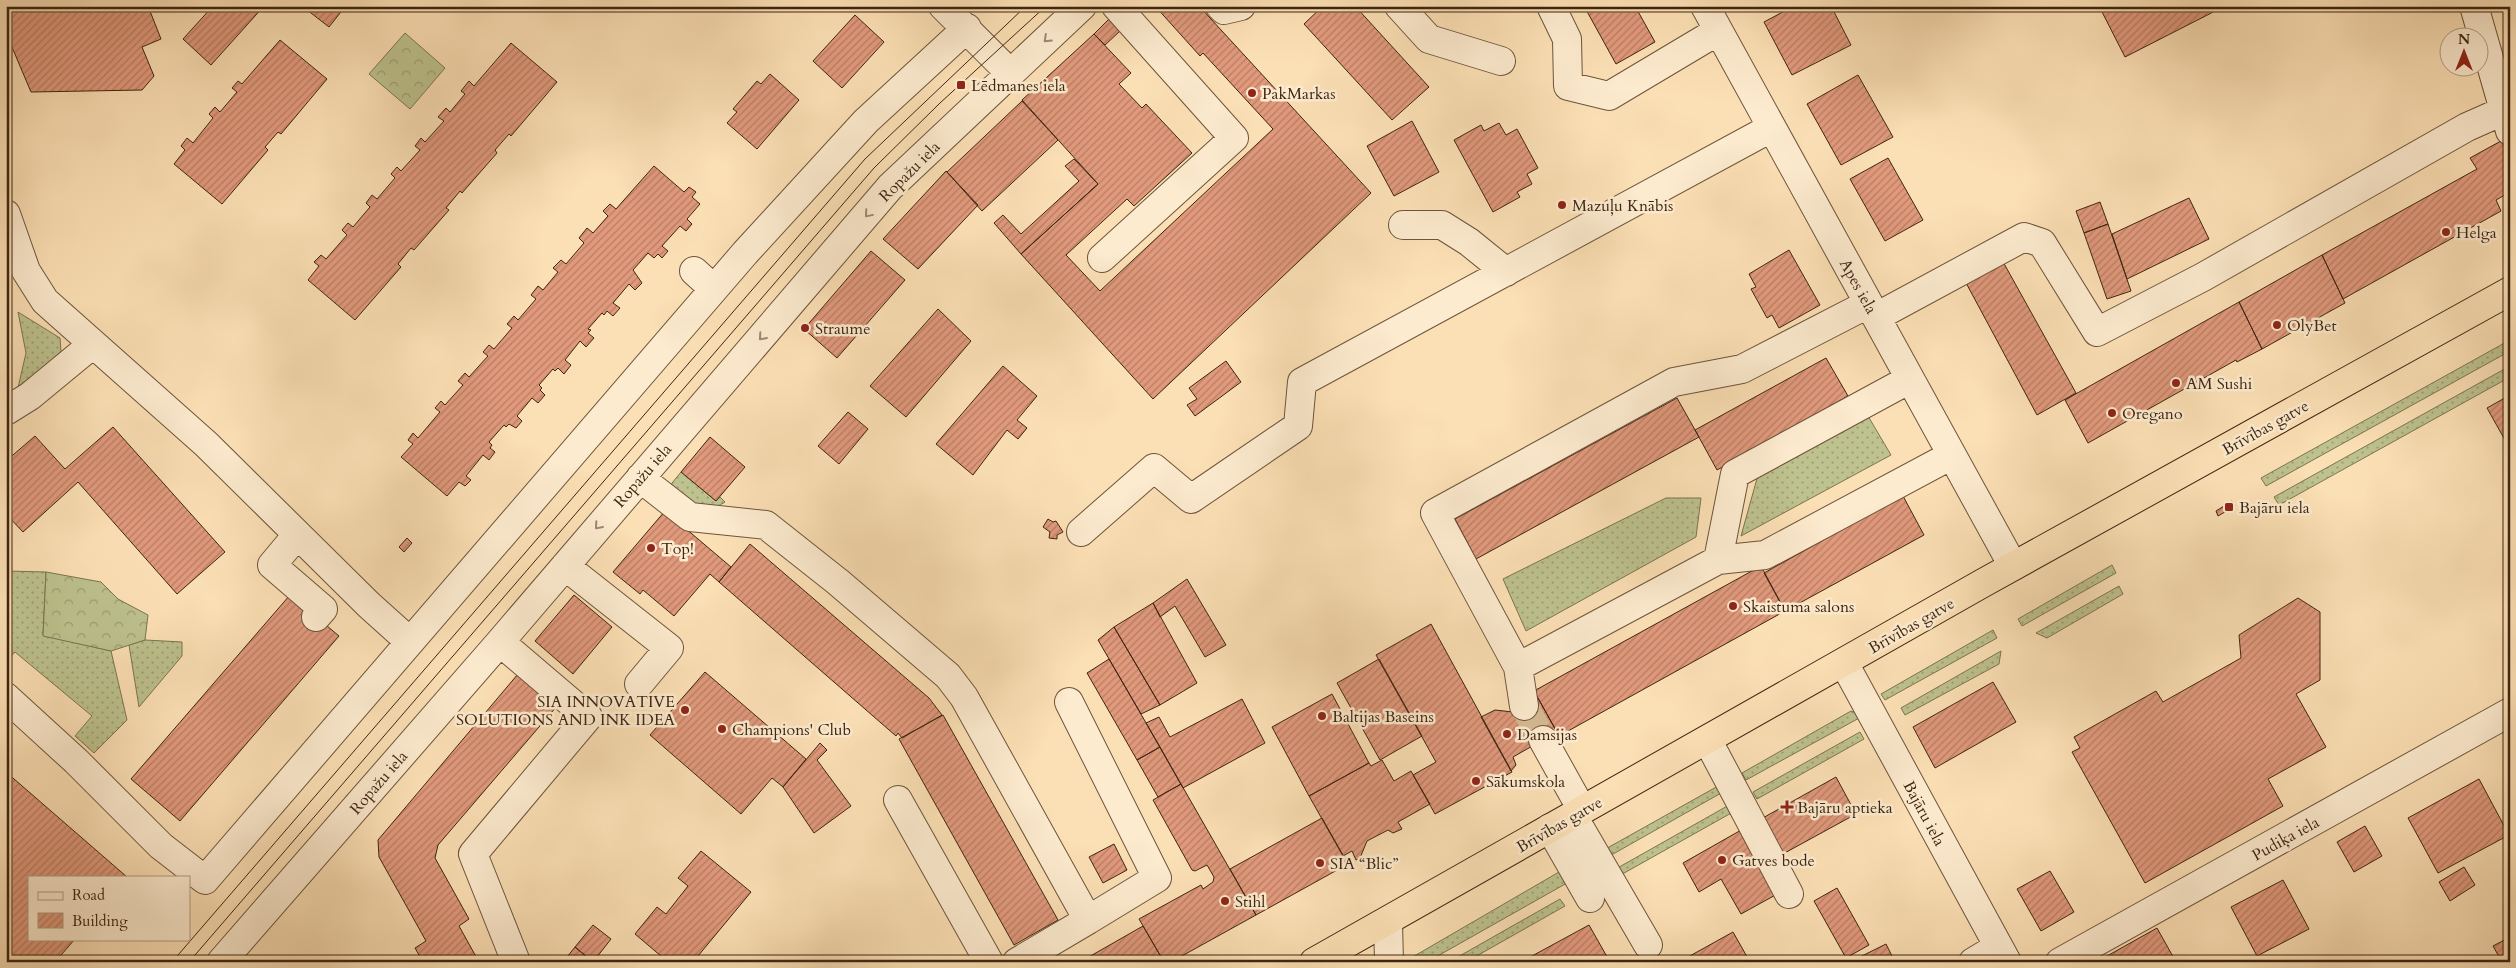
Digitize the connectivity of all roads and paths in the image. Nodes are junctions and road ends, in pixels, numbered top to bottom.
1 (943, 6) edge
2 (1082, 6) edge
3 (1116, 6) edge
4 (1220, 6) edge
5 (1241, 6) edge
6 (1399, 6) edge
7 (1550, 6) edge
8 (1705, 6) edge
9 (2474, 6) edge
10 (967, 28) junction
11 (1718, 31) junction
12 (1501, 61) dead end
13 (1010, 73) junction
14 (2508, 116) edge
15 (1771, 128) junction
16 (6, 214) edge
17 (1404, 225) dead end
18 (1102, 258) dead end
19 (1506, 272) junction
20 (2510, 291) edge
21 (1872, 311) junction
22 (94, 344) junction
23 (1910, 379) junction
24 (6, 411) edge
25 (1952, 455) junction
26 (640, 478) junction
27 (1081, 532) dead end
28 (298, 535) junction
29 (1718, 560) junction
30 (564, 566) junction
31 (2013, 566) junction
32 (316, 617) dead end
33 (409, 641) junction
34 (500, 642) junction
35 (1844, 663) junction
36 (1518, 667) junction
37 (639, 684) dead end
38 (6, 697) edge
39 (1069, 702) dead end
40 (1524, 706) tunnel mouth
41 (2510, 712) edge
42 (1543, 740) tunnel mouth
43 (1708, 741) junction
44 (898, 800) dead end
45 (1569, 818) junction
46 (1790, 894) dead end
47 (1590, 898) dead end
48 (1088, 920) junction
49 (1388, 922) junction
50 (1648, 945) dead end
51 (2002, 954) edge
52 (221, 962) edge
53 (516, 962) edge
54 (989, 962) edge
55 (1017, 962) edge
56 (1314, 962) edge
57 (1389, 962) edge
58 (1973, 962) edge
59 (2060, 962) edge

1 - 10 street
2 -> 13 street, Ropažu iela
3 - 18 street
4 - 5 street
6 - 12 street
7 - 11 street
8 - 11 street, Apes iela
9 - 14 street
10 - 13 street
10 - 33 street
11 - 15 street, Apes iela
13 -> 26 street, Ropažu iela
14 - 21 street
15 - 19 street
15 - 21 street, Apes iela
16 - 22 street
17 - 19 street
19 - 27 street
20 - 31 highway, Brīvības gatve
21 - 23 street, Apes iela
21 - 36 street
22 - 24 street
22 - 28 street
23 - 25 street, Apes iela
23 - 29 street
25 - 29 street
25 - 31 street, Apes iela
26 -> 30 street, Ropažu iela
26 - 48 street
28 - 32 street
28 - 33 street
29 - 36 street
30 - 34 street, Ropažu iela
30 - 37 street
31 - 35 highway, Brīvības gatve
33 - 38 street
34 - 52 street, Ropažu iela
34 - 53 street
35 - 43 highway, Brīvības gatve
35 - 51 street, Bajāru iela
36 - 40 street
39 - 48 street
41 - 59 street, Pudiķa iela
42 - 45 street
43 - 45 highway, Brīvības gatve
43 - 46 street
44 - 54 street
45 - 47 street
45 - 49 highway, Brīvības gatve
45 - 50 street
48 - 55 street
49 - 56 highway, Brīvības gatve
49 - 57 street
51 - 58 street

